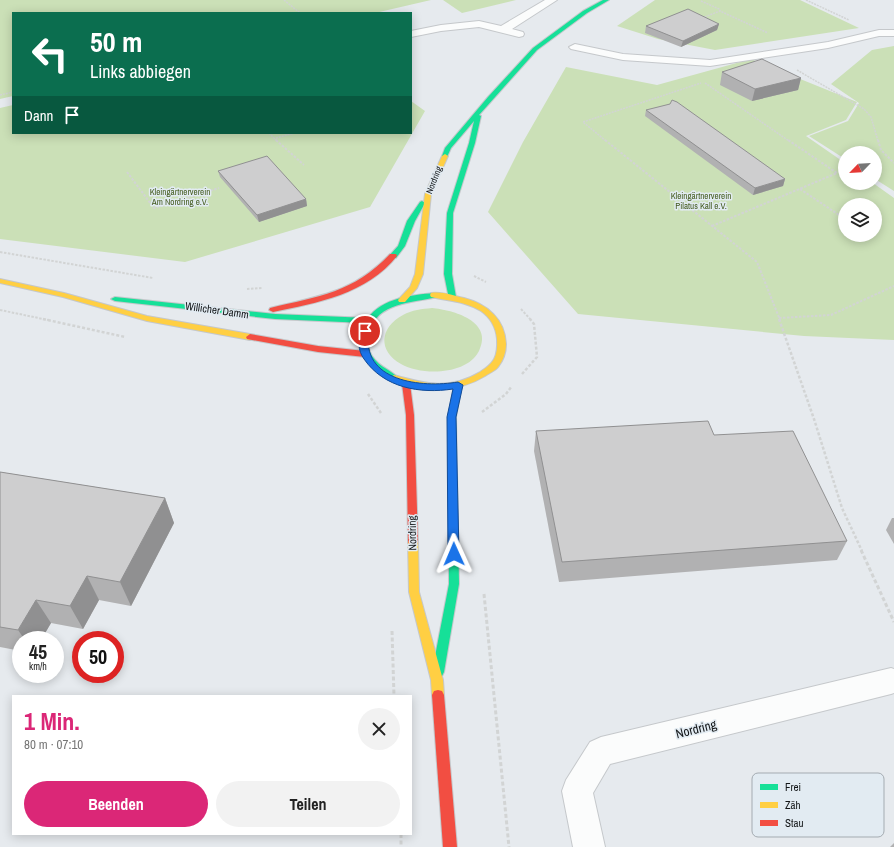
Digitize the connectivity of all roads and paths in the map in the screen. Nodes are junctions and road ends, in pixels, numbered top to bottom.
1 (284, 0) edge
2 (552, 0) edge
3 (606, 0) edge
4 (701, 0) edge
5 (806, 0) edge
6 (720, 11) junction
7 (299, 12) edge
8 (698, 19) edge
9 (504, 29) junction
10 (879, 33) junction
11 (894, 33) edge
12 (412, 34) edge
13 (519, 34) dead end
14 (575, 47) dead end
15 (804, 49) junction
16 (795, 69) dead end
17 (711, 80) dead end
18 (704, 82) junction
19 (12, 92) edge
20 (0, 95) edge
21 (478, 114) junction
22 (270, 134) edge
23 (291, 134) edge
24 (276, 139) junction
25 (894, 163) edge
26 (304, 165) dead end
27 (127, 172) dead end
28 (219, 188) dead end
29 (800, 188) junction
30 (428, 194) junction
31 (838, 214) edge
32 (712, 226) junction
33 (0, 252) edge
34 (155, 279) dead end
35 (0, 281) edge
36 (893, 287) edge
37 (263, 288) dead end
38 (240, 289) dead end
39 (64, 295) junction
40 (452, 297) junction
41 (402, 300) junction
42 (252, 315) junction
43 (779, 318) junction
44 (370, 321) junction
45 (365, 354) junction
46 (406, 384) junction
47 (458, 385) junction
48 (366, 390) dead end
49 (382, 415) dead end
50 (484, 593) dead end
51 (894, 622) edge
52 (437, 680) junction
53 (891, 681) dead end
54 (400, 835) edge
55 (401, 847) edge
56 (450, 847) edge
57 (509, 847) edge
58 (589, 847) edge

1 - 7 path
2 - 9 lane
3 - 21 main road, Nordring
4 - 6 path
5 - 10 path
6 - 8 path
6 - 15 path
9 - 12 lane
9 - 13 lane
10 - 11 lane
10 - 15 lane
14 - 15 lane
16 - 25 path
17 - 18 path
18 - 29 path
18 - 32 path
19 - 20 path
21 - 30 main road, Nordring
21 - 40 main road, Nordring
22 - 24 path
23 - 24 path
24 - 26 path
27 - 28 path
29 - 31 path
29 - 32 path
30 - 41 main road, Nordring
30 - 42 main road
32 - 43 path
33 - 34 path
35 - 39 main road, Willicher Damm
36 - 43 path
37 - 38 path
39 - 42 main road, Willicher Damm
39 - 45 main road, Willicher Damm
40 - 41 main road
40 - 47 main road
41 - 44 main road
42 - 44 main road, Willicher Damm
43 - 51 path
44 - 45 main road
45 - 46 main road
46 - 47 main road
46 - 52 main road, Nordring
47 - 52 main road, Nordring
48 - 49 path
50 - 57 path
52 - 56 main road, Nordring
53 - 58 street, Nordring
54 - 55 path

